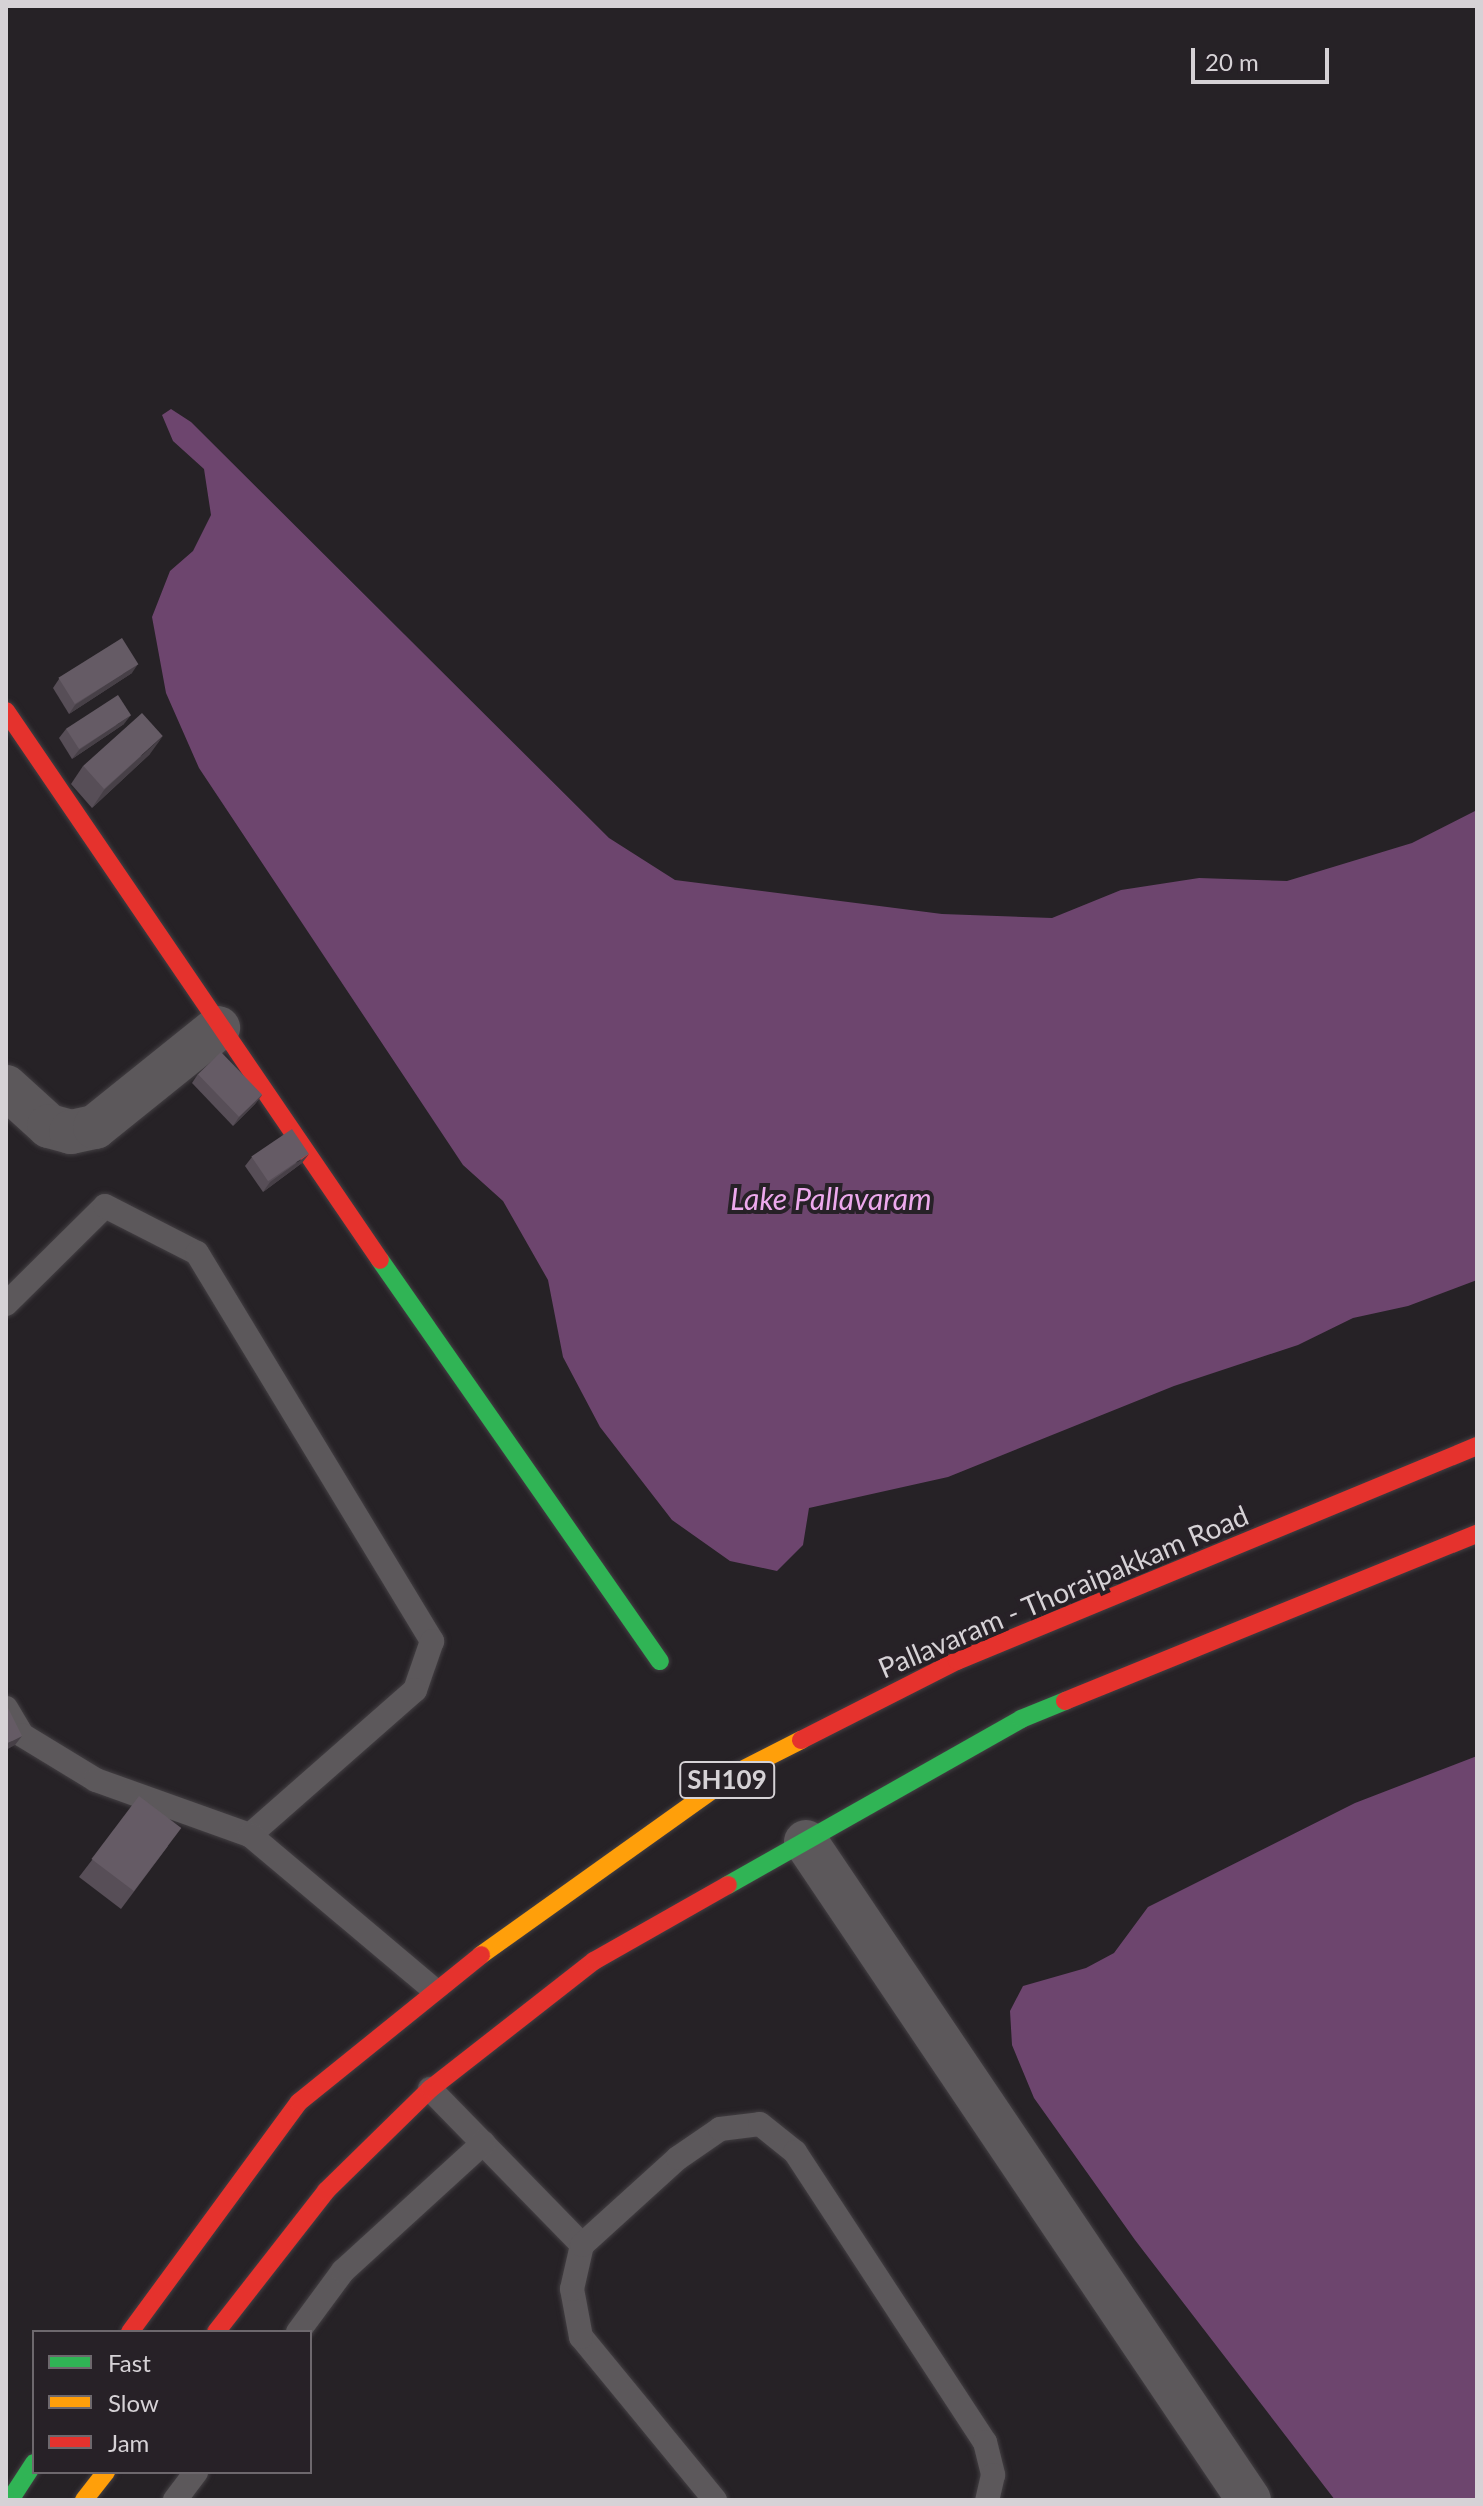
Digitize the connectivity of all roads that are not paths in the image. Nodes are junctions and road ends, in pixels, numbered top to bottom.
1 (6, 711) edge
2 (218, 1028) junction
3 (6, 1087) edge
4 (6, 1304) edge
5 (1477, 1446) edge
6 (1477, 1534) edge
7 (660, 1661) dead end
8 (6, 1708) edge
9 (250, 1835) junction
10 (806, 1842) junction
11 (433, 1989) junction
12 (430, 2089) junction
13 (483, 2143) junction
14 (582, 2245) junction
15 (131, 2330) edge
16 (218, 2330) edge
17 (299, 2330) edge
18 (32, 2466) edge
19 (104, 2474) edge
20 (194, 2474) edge
21 (10, 2500) edge
22 (84, 2500) edge
23 (175, 2500) edge
24 (715, 2500) edge
25 (987, 2500) edge
26 (1249, 2500) edge

1 - 2 main road
2 - 3 street
2 - 7 main road
4 - 9 lane
5 - 11 main road, Pallavaram - Thoraipakkam Road / SH109
6 - 10 main road
8 - 9 lane
9 - 11 lane
10 - 12 main road
10 - 26 street
11 - 15 main road, Pallavaram - Thoraipakkam Road / SH109
12 - 13 lane
12 - 16 main road
13 - 14 lane
13 - 17 lane
14 - 24 lane
14 - 25 lane
18 - 21 main road
19 - 22 main road
20 - 23 lane

